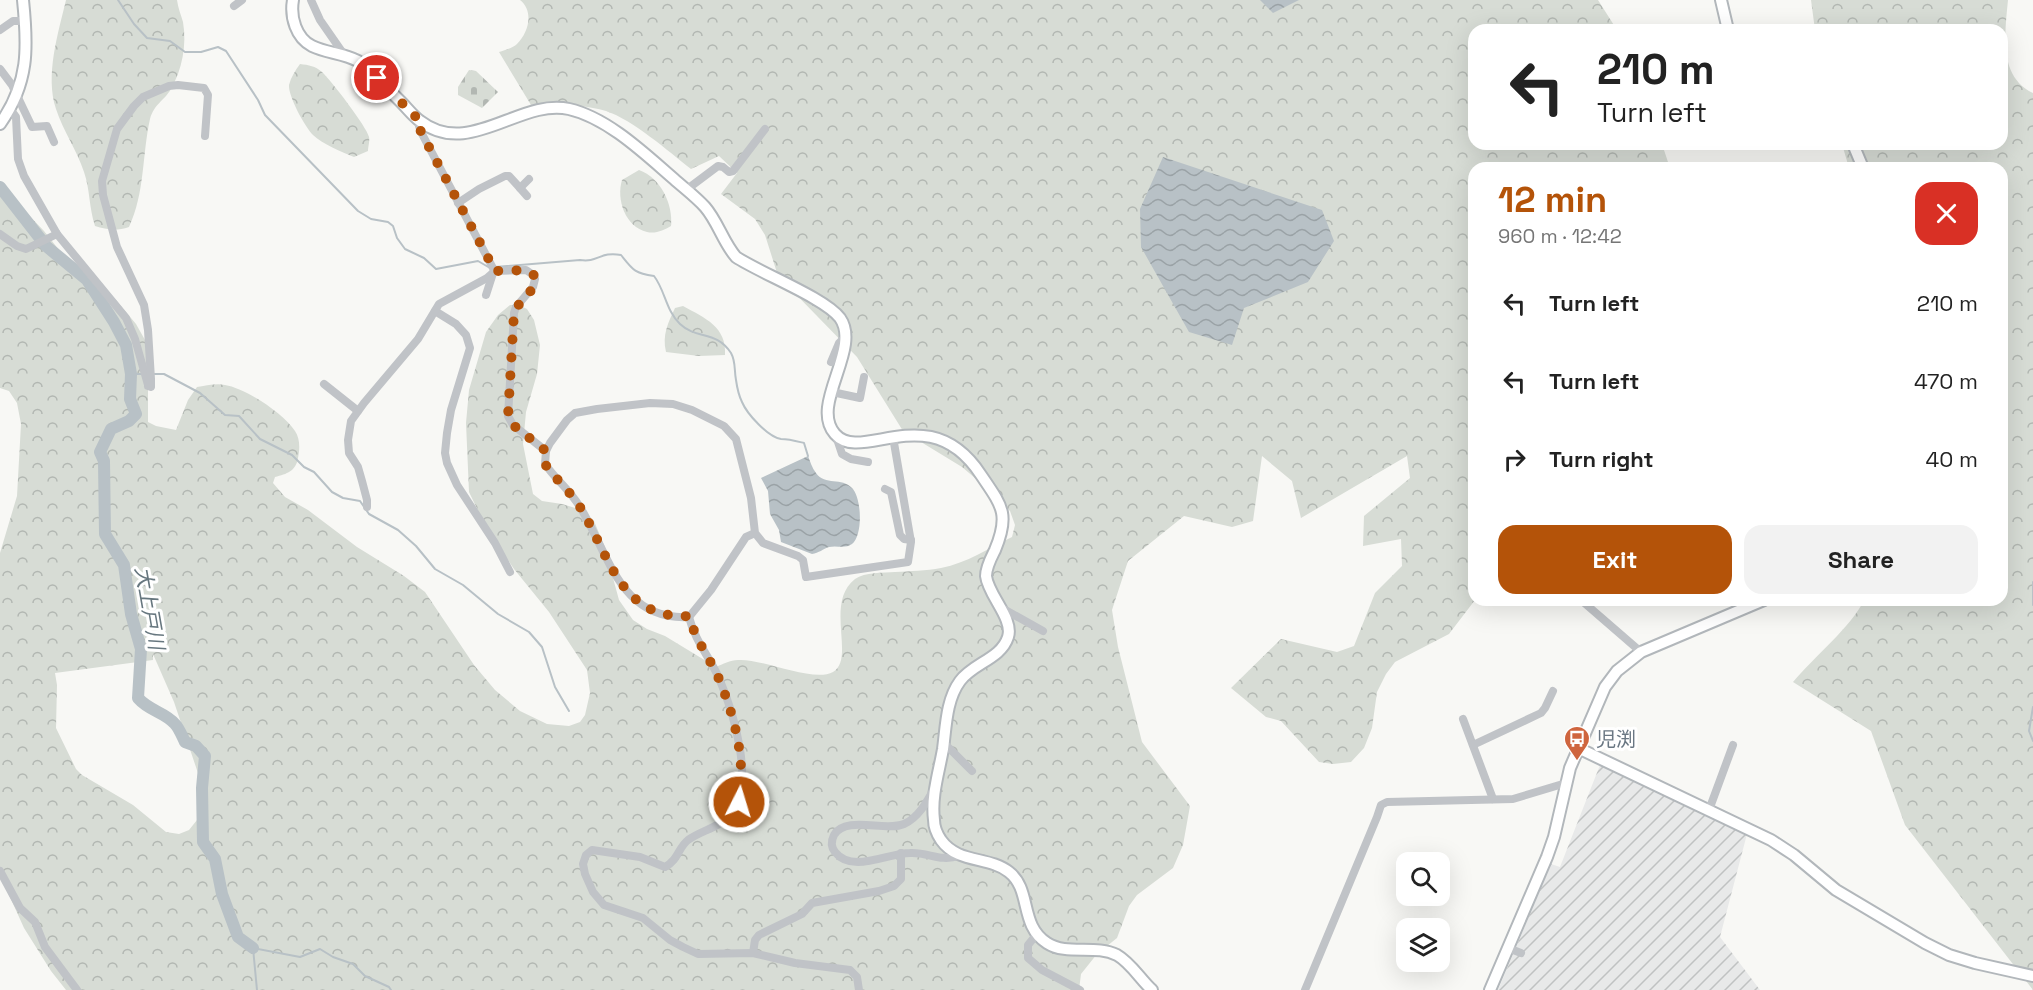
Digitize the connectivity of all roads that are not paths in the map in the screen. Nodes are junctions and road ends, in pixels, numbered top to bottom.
1 (23, 0) edge
2 (242, 0) edge
3 (292, 0) edge
4 (311, 0) edge
5 (1721, 0) edge
6 (234, 6) dead end
7 (25, 21) junction
8 (1727, 24) edge
9 (0, 30) edge
10 (345, 56) junction
11 (0, 69) edge
12 (17, 96) junction
13 (10, 110) junction
14 (421, 122) junction
15 (0, 124) edge
16 (765, 129) dead end
17 (205, 136) dead end
18 (54, 142) dead end
19 (529, 179) dead end
20 (520, 188) junction
21 (686, 190) junction
22 (527, 196) dead end
23 (458, 203) junction
24 (0, 234) edge
25 (55, 235) junction
26 (494, 268) junction
27 (486, 296) dead end
28 (435, 311) junction
29 (845, 337) junction
30 (831, 362) dead end
31 (864, 377) dead end
32 (324, 384) dead end
33 (832, 392) junction
34 (358, 411) junction
35 (836, 436) junction
36 (892, 437) junction
37 (546, 451) junction
38 (868, 462) dead end
39 (885, 489) dead end
40 (367, 507) dead end
41 (755, 532) junction
42 (911, 540) junction
43 (510, 572) dead end
44 (1590, 606) edge
45 (1750, 606) edge
46 (1000, 607) junction
47 (689, 616) junction
48 (1043, 631) dead end
49 (1641, 652) junction
50 (1553, 691) dead end
51 (1463, 719) dead end
52 (944, 743) junction
53 (1473, 745) junction
54 (1733, 745) dead end
55 (1578, 748) junction
56 (972, 771) dead end
57 (1566, 783) junction
58 (936, 785) junction
59 (1493, 799) junction
60 (1709, 810) junction
61 (901, 853) junction
62 (960, 856) junction
63 (0, 871) edge
64 (9, 888) junction
65 (0, 892) edge
66 (1038, 934) junction
67 (1508, 948) junction
68 (753, 953) junction
69 (1521, 953) dead end
70 (2033, 976) edge
71 (77, 990) edge
72 (859, 990) edge
73 (1080, 990) edge
74 (1152, 990) edge
75 (1305, 990) edge
76 (1490, 990) edge

1 - 7 street
2 - 6 street
3 - 10 street
4 - 10 street
5 - 8 street
7 - 9 street
7 - 12 street
10 - 14 street
11 - 12 street
12 - 13 street
12 - 18 street
13 - 15 street
13 - 25 street
14 - 21 street
14 - 23 street
16 - 21 street
17 - 25 street
19 - 20 street
20 - 22 street
20 - 23 street
21 - 29 street
23 - 26 street
24 - 25 street
26 - 27 street
26 - 28 street
26 - 37 street
28 - 34 street
28 - 43 street
29 - 30 street
29 - 33 street
31 - 33 street
32 - 34 street
33 - 35 street
34 - 40 street
35 - 36 street
35 - 38 street
36 - 42 street
36 - 46 street
37 - 41 street
37 - 47 street
39 - 42 street
41 - 42 street
41 - 47 street
44 - 49 street
45 - 49 street
46 - 48 street
46 - 52 street
47 - 68 street
49 - 55 street
50 - 53 street
51 - 53 street
52 - 56 street
52 - 58 street
53 - 59 street
54 - 60 street
55 - 57 street
55 - 60 street
57 - 59 street
57 - 67 street
58 - 61 street
58 - 62 street
59 - 75 street
60 - 70 street
61 - 62 street
61 - 68 street
62 - 66 street
63 - 64 street
64 - 65 street
64 - 71 street
66 - 73 street
66 - 74 street
67 - 69 street
67 - 76 street
68 - 72 street

